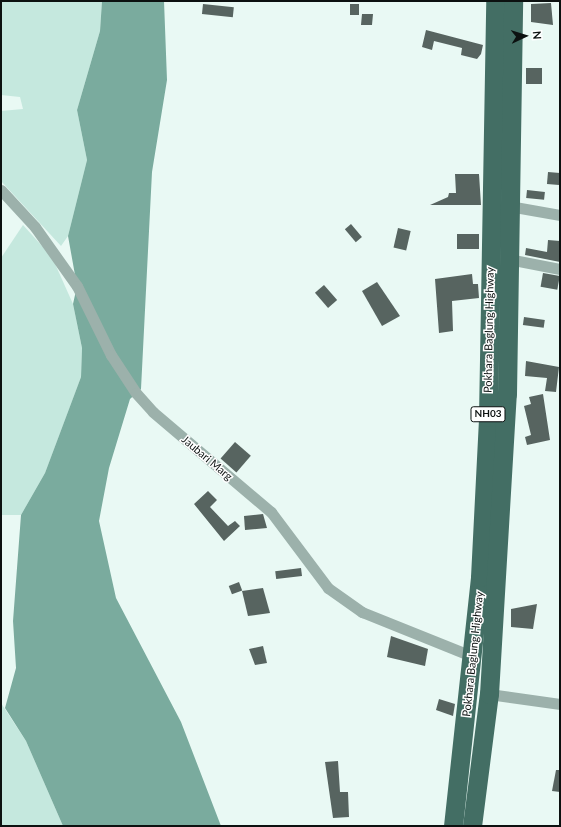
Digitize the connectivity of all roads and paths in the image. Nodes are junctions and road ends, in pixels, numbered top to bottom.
1 (495, 1) edge
2 (513, 1) edge
3 (1, 190) edge
4 (509, 206) junction
5 (560, 215) edge
6 (508, 259) junction
7 (560, 269) edge
8 (474, 657) junction
9 (488, 694) junction
10 (560, 704) edge
11 (453, 826) edge
12 (472, 826) edge

1 - 8 highway, Pokhara Baglung Highway / NH03
2 - 4 highway, Pokhara Baglung Highway
3 - 8 street, Jaubari Marg
4 - 5 street
4 - 6 highway, Pokhara Baglung Highway
6 - 7 street
6 - 9 highway, Pokhara Baglung Highway
8 - 11 highway, Pokhara Baglung Highway / NH03
9 - 10 street
9 - 12 highway, Pokhara Baglung Highway

